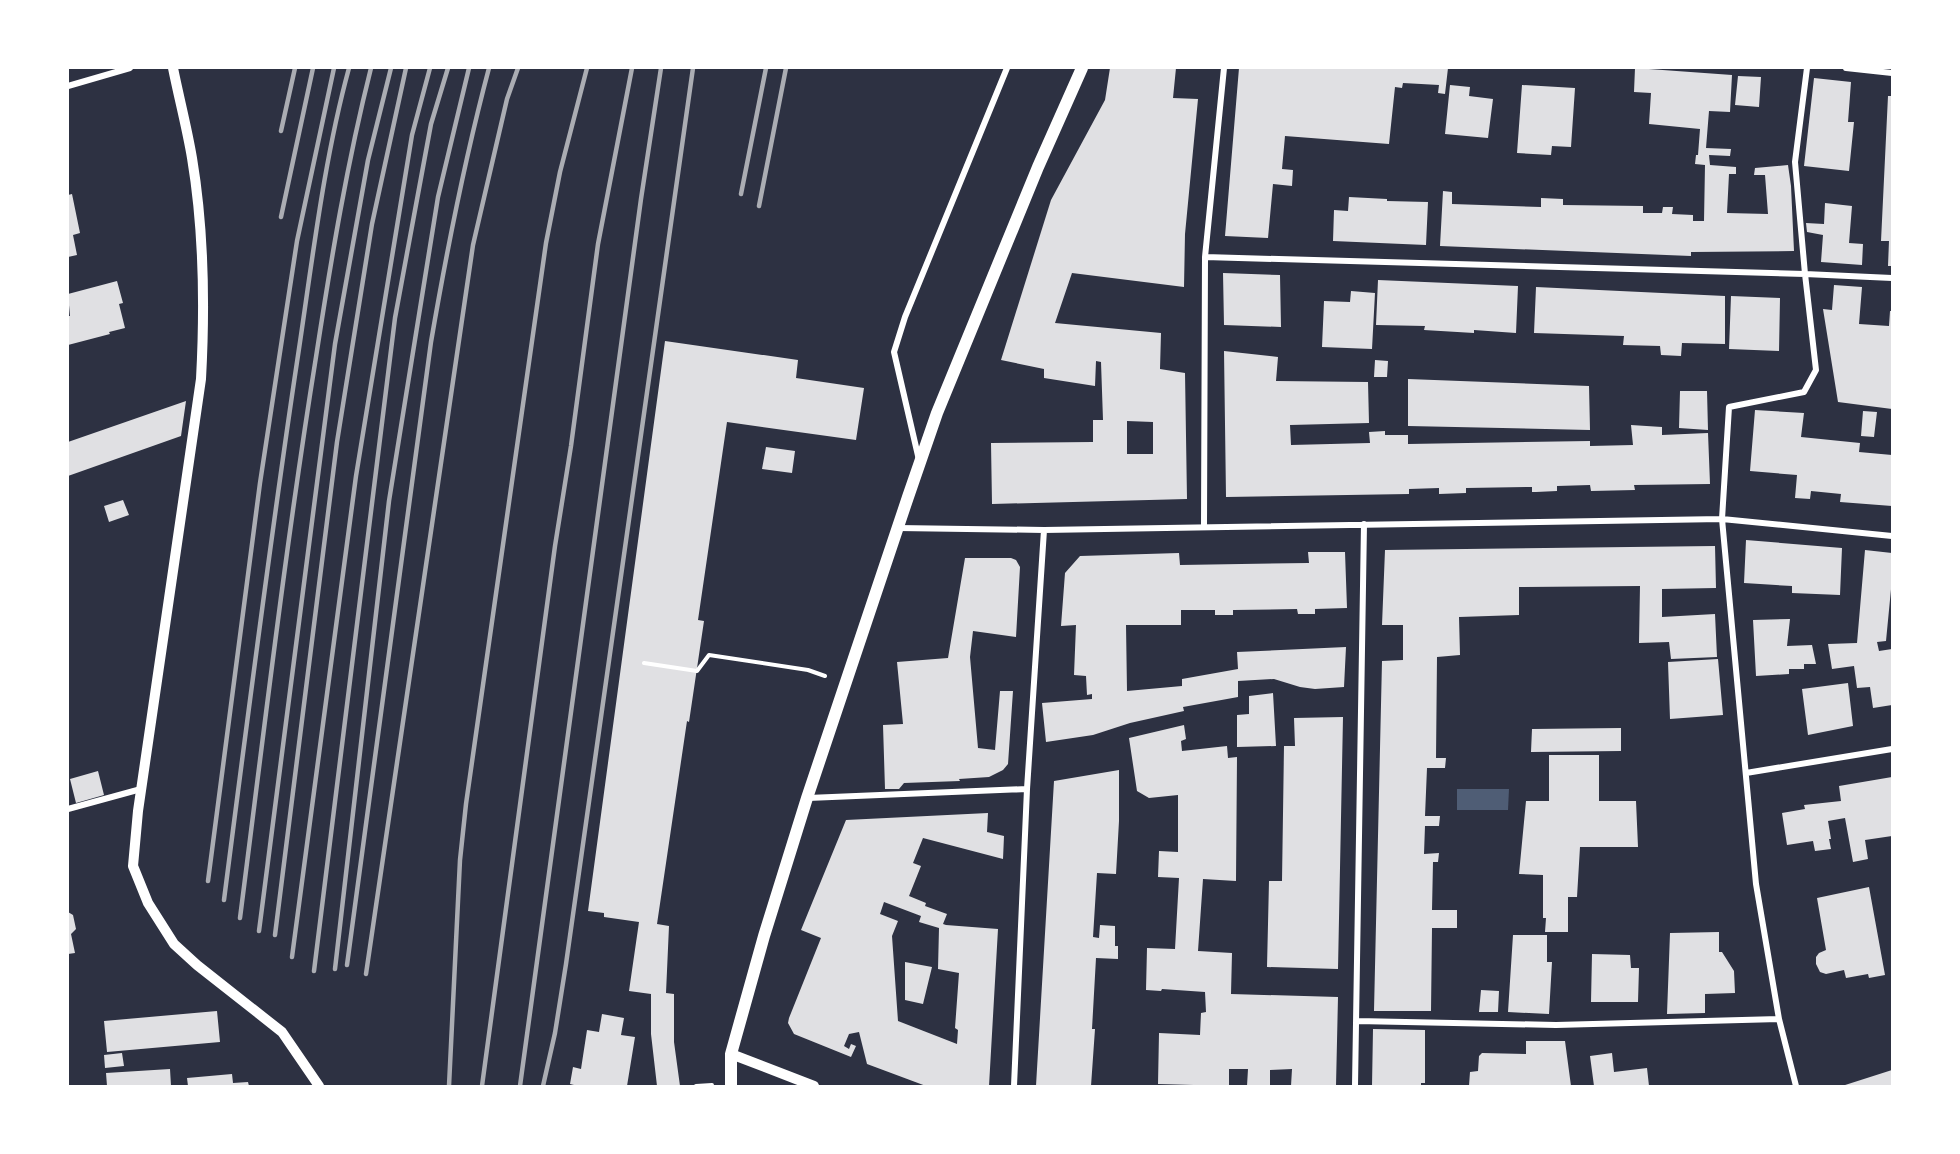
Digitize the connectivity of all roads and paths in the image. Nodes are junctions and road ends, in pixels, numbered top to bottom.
1 (130, 68) edge
2 (173, 68) edge
3 (1007, 68) edge
4 (1082, 68) edge
5 (1224, 68) edge
6 (1807, 68) edge
7 (1846, 68) edge
8 (1875, 69) edge
9 (1893, 73) edge
10 (68, 86) edge
11 (1205, 257) junction
12 (1805, 274) junction
13 (1893, 278) edge
14 (920, 464) junction
15 (1722, 519) junction
16 (1364, 524) junction
17 (1204, 526) junction
18 (898, 528) junction
19 (1044, 530) junction
20 (1893, 536) edge
21 (644, 663) dead end
22 (846, 684) junction
23 (1893, 749) edge
24 (1746, 773) junction
25 (142, 789) junction
26 (1027, 789) junction
27 (807, 798) junction
28 (68, 809) edge
29 (1779, 1019) junction
30 (1357, 1021) junction
31 (731, 1054) junction
32 (319, 1086) edge
33 (731, 1086) edge
34 (814, 1086) edge
35 (1014, 1086) edge
36 (1354, 1086) edge
37 (1796, 1086) edge

1 - 10 street
2 - 25 street
3 - 14 street
4 - 14 main road
5 - 11 street
6 - 12 street
7 - 8 street
8 - 9 street
11 - 12 street
11 - 17 street
12 - 13 street
12 - 15 street
14 - 18 main road
15 - 16 street
15 - 20 street
15 - 24 street
16 - 17 street
16 - 30 street
17 - 19 street
18 - 19 street
18 - 22 main road
19 - 26 street
21 - 22 path
22 - 27 main road
23 - 24 street
24 - 29 street
25 - 28 street
25 - 32 street
26 - 27 street
26 - 35 street
27 - 31 main road
29 - 30 street
29 - 37 street
30 - 36 street
31 - 33 main road
31 - 34 street

